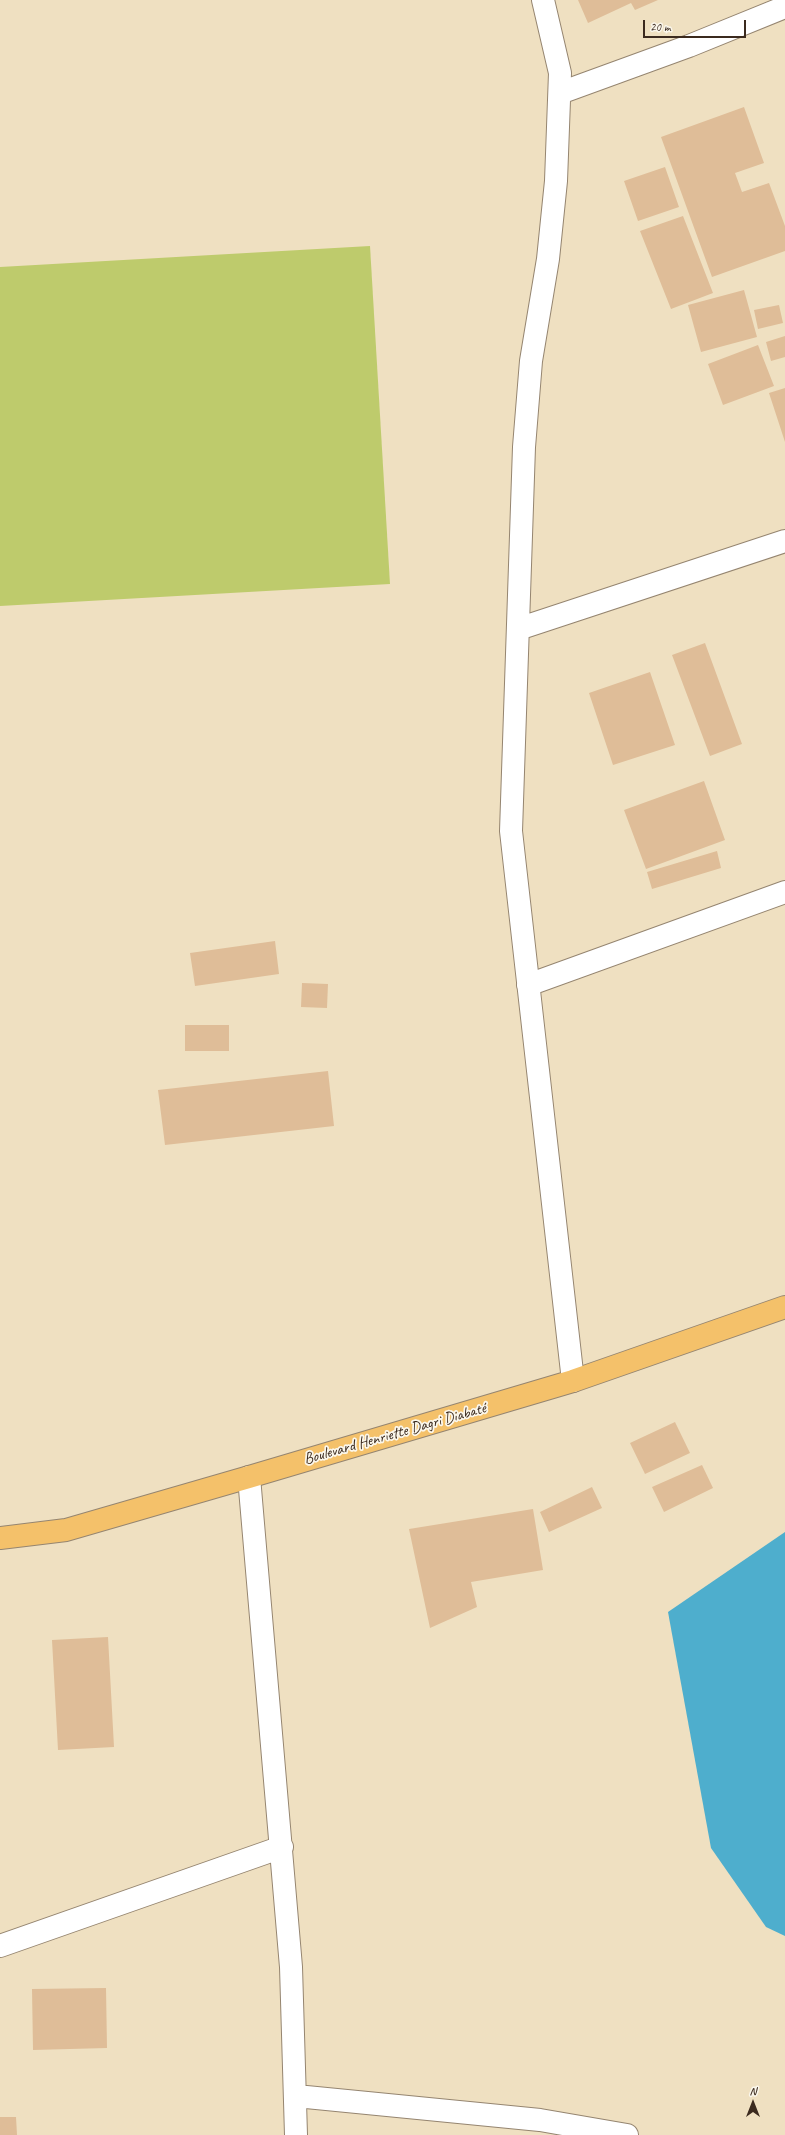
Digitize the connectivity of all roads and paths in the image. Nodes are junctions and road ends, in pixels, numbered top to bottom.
1 (543, 0) edge
2 (785, 7) edge
3 (560, 93) junction
4 (785, 541) edge
5 (518, 629) junction
6 (785, 892) edge
7 (528, 985) junction
8 (785, 1307) edge
9 (573, 1381) junction
10 (249, 1477) junction
11 (0, 1538) edge
12 (282, 1847) junction
13 (0, 1946) edge
14 (296, 2096) junction
15 (296, 2135) edge
16 (627, 2135) edge

1 - 3 street
2 - 3 street
3 - 5 street
4 - 5 street
5 - 7 street
6 - 7 street
7 - 9 street
8 - 9 main road, Boulevard Henriette Dagri Diabaté
9 - 10 main road, Boulevard Henriette Dagri Diabaté
10 - 11 main road, Boulevard Henriette Dagri Diabaté
10 - 12 street
12 - 13 street
12 - 14 street
14 - 15 street
14 - 16 street

